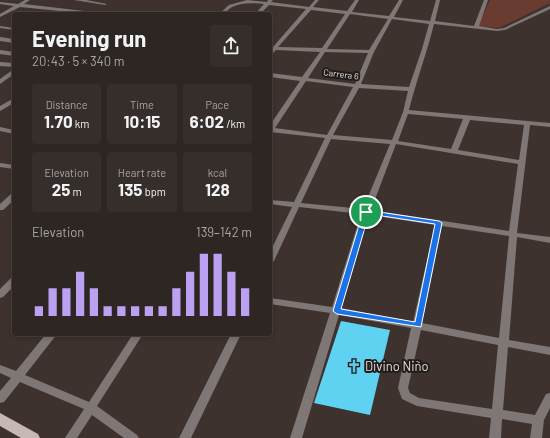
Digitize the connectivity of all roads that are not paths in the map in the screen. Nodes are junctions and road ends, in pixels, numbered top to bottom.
1 (28, 0) edge
2 (76, 0) edge
3 (317, 0) edge
4 (357, 0) edge
5 (401, 0) edge
6 (438, 0) edge
7 (486, 0) edge
8 (0, 2) edge
9 (270, 2) edge
10 (19, 5) junction
11 (309, 7) junction
12 (550, 8) edge
13 (83, 12) edge
14 (93, 12) edge
15 (224, 12) edge
16 (259, 12) edge
17 (349, 13) junction
18 (0, 15) edge
19 (12, 16) edge
20 (391, 18) junction
21 (433, 23) junction
22 (0, 27) edge
23 (476, 28) junction
24 (12, 29) edge
25 (0, 39) edge
26 (12, 41) edge
27 (272, 49) edge
28 (323, 49) junction
29 (272, 50) edge
30 (0, 52) edge
31 (371, 52) junction
32 (12, 54) edge
33 (0, 64) edge
34 (12, 65) edge
35 (0, 73) edge
36 (12, 73) edge
37 (272, 75) edge
38 (304, 79) junction
39 (0, 82) edge
40 (357, 86) junction
41 (411, 89) junction
42 (12, 101) edge
43 (0, 109) edge
44 (406, 112) junction
45 (467, 118) junction
46 (527, 123) junction
47 (550, 125) edge
48 (272, 126) edge
49 (0, 129) edge
50 (272, 129) edge
51 (12, 132) edge
52 (329, 137) junction
53 (394, 142) junction
54 (454, 151) junction
55 (523, 163) junction
56 (0, 165) edge
57 (12, 167) edge
58 (12, 198) edge
59 (272, 202) edge
60 (295, 205) junction
61 (0, 208) edge
62 (366, 212) junction
63 (439, 223) junction
64 (514, 235) junction
65 (550, 240) edge
66 (272, 257) edge
67 (12, 282) edge
68 (0, 295) edge
69 (272, 301) edge
70 (337, 311) junction
71 (418, 326) junction
72 (50, 336) edge
73 (137, 336) edge
74 (235, 336) edge
75 (504, 342) junction
76 (550, 351) edge
77 (0, 369) edge
78 (18, 377) junction
79 (550, 397) edge
80 (0, 399) edge
81 (90, 407) junction
82 (498, 414) junction
83 (0, 419) edge
84 (538, 420) junction
85 (33, 438) edge
86 (71, 438) edge
87 (134, 438) edge
88 (185, 438) edge
89 (296, 438) edge
90 (495, 438) edge
91 (536, 438) edge

1 - 10 street
2 - 14 street
3 - 11 street
4 - 17 street
5 - 20 street
6 - 21 street
7 - 23 street
8 - 10 street
9 - 11 street
9 - 15 street
9 - 16 street
10 - 13 street
10 - 18 street
11 - 17 street
11 - 27 street
12 - 23 street
17 - 20 street
17 - 28 street
18 - 19 street
20 - 21 street
20 - 31 street
21 - 23 street
21 - 41 street
22 - 24 street
25 - 26 street
28 - 29 street
28 - 31 street
28 - 38 street
30 - 32 street
31 - 40 street
33 - 34 street
35 - 36 street
36 - 39 street
37 - 38 street, Carrera 6
38 - 40 street, Carrera 6
38 - 48 street
40 - 41 street, Carrera 6
40 - 52 street
41 - 44 street
42 - 43 street
44 - 45 street
44 - 53 street
45 - 46 street
45 - 54 street
46 - 47 street
46 - 55 street
49 - 51 street
50 - 52 street
52 - 53 street
52 - 60 street
53 - 54 street
53 - 62 street
54 - 55 street
55 - 64 street
56 - 57 street
58 - 61 street
59 - 60 street
60 - 62 street
60 - 66 street
62 - 63 street
62 - 70 street
63 - 64 street
63 - 71 street
64 - 65 street
64 - 75 street
67 - 68 street
69 - 70 street
70 - 71 street
70 - 89 street
71 - 75 street
71 - 82 street
72 - 78 street
73 - 81 street
74 - 88 street
75 - 76 street
75 - 82 street
77 - 78 street
78 - 80 street
78 - 81 street
79 - 84 street
81 - 86 street
81 - 87 street
82 - 84 street
82 - 90 street
83 - 85 main road
84 - 91 street

